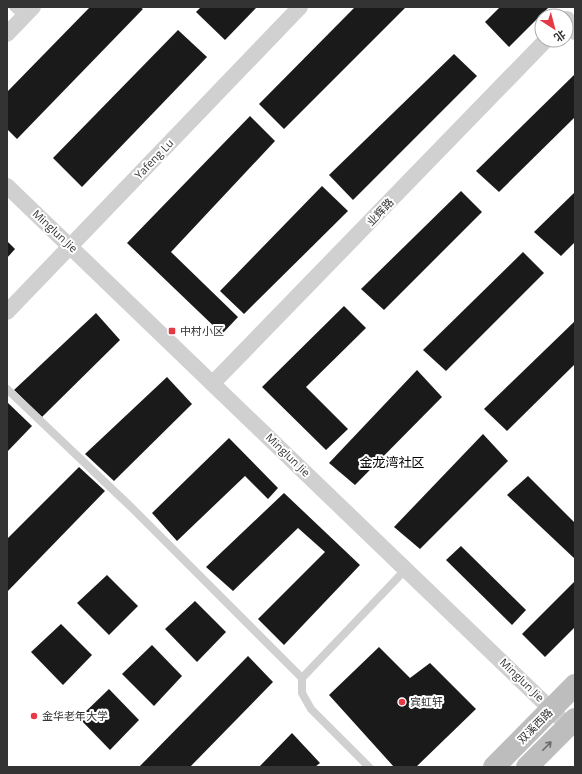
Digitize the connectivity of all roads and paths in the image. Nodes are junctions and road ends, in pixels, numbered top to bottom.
1 (300, 7) edge
2 (23, 10) edge
3 (7, 34) edge
4 (538, 48) edge
5 (7, 186) edge
6 (71, 246) junction
7 (7, 312) edge
8 (213, 383) junction
9 (7, 389) edge
10 (406, 569) junction
11 (302, 678) junction
12 (575, 685) edge
13 (552, 709) junction
14 (572, 722) edge
15 (369, 767) edge
16 (494, 767) edge
17 (527, 767) edge

1 - 6 street, Yafeng Lu
2 - 3 street
4 - 8 street, 业辉路
5 - 6 street, Minglun Jie
6 - 7 street, Yafeng Lu
6 - 8 street, Minglun Jie
8 - 10 street, Minglun Jie
9 - 11 lane
10 - 11 lane
10 - 13 street, Minglun Jie
11 - 15 lane
12 - 13 main road, 双溪西路
13 - 14 street, Minglun Jie
13 - 16 main road, 双溪西路
17 -> 14 main road

